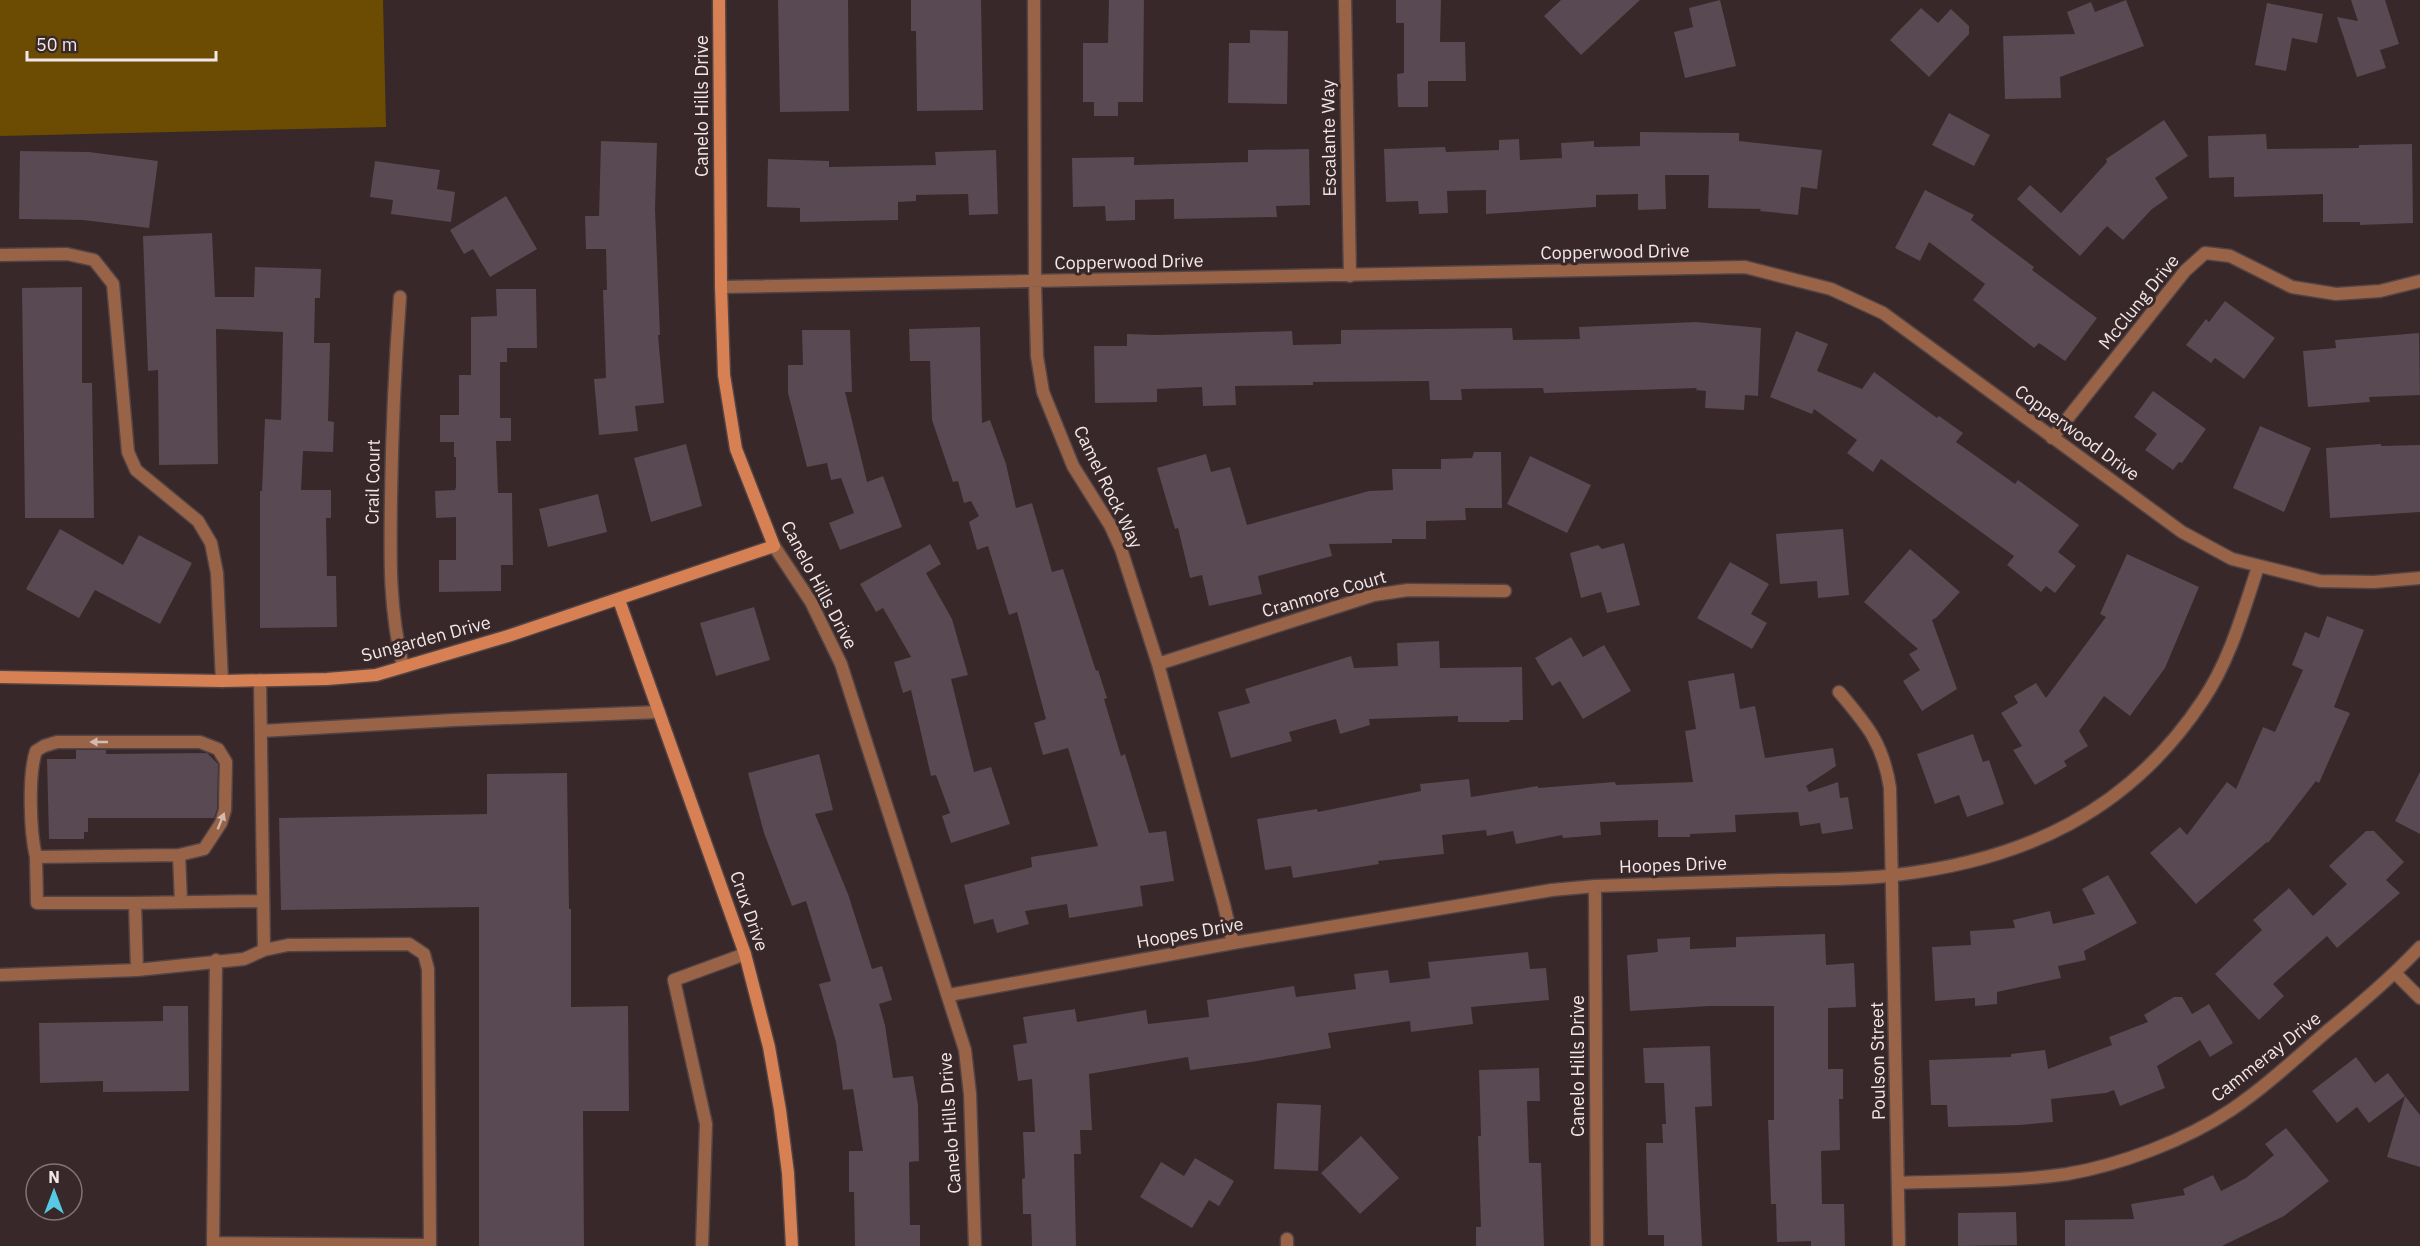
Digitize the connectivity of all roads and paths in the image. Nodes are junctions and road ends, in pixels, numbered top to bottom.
1 (719, 0) edge
2 (1034, 0) edge
3 (1345, 0) edge
4 (0, 255) edge
5 (1350, 276) junction
6 (2420, 281) edge
7 (1035, 282) junction
8 (721, 287) junction
9 (400, 297) dead end
10 (2052, 438) junction
11 (774, 546) junction
12 (2258, 567) junction
13 (2420, 578) edge
14 (1504, 591) dead end
15 (619, 600) junction
16 (1158, 664) junction
17 (403, 667) junction
18 (0, 677) edge
19 (260, 680) junction
20 (222, 681) junction
21 (1839, 692) dead end
22 (659, 712) junction
23 (261, 731) junction
24 (179, 855) junction
25 (36, 857) junction
26 (1893, 875) junction
27 (1595, 885) junction
28 (263, 901) junction
29 (181, 902) junction
30 (135, 903) junction
31 (1233, 943) junction
32 (2420, 946) edge
33 (264, 950) junction
34 (746, 954) junction
35 (216, 960) junction
36 (137, 970) junction
37 (2395, 973) junction
38 (0, 975) edge
39 (949, 995) junction
40 (2420, 998) edge
41 (1899, 1183) junction
42 (213, 1244) edge
43 (430, 1245) edge
44 (702, 1246) edge
45 (792, 1246) edge
46 (975, 1246) edge
47 (1597, 1246) edge
48 (1899, 1246) edge

1 - 8 street, Canelo Hills Drive
2 - 7 street, Camel Rock Way
3 - 5 street, Escalante Way
4 - 20 street
5 - 7 street, Copperwood Drive
5 - 10 street, Copperwood Drive
6 - 10 street, McClung Drive
7 - 8 street, Copperwood Drive
7 - 16 street, Camel Rock Way
8 - 11 street, Canelo Hills Drive
9 - 17 street, Crail Court
10 - 12 street, Copperwood Drive
11 - 15 street, Sungarden Drive
11 - 39 street, Canelo Hills Drive
12 - 13 street, Copperwood Drive
12 - 26 street, Hoopes Drive
14 - 16 street, Cranmore Court
15 - 17 street, Sungarden Drive
15 - 22 street, Crux Drive
16 - 31 street, Camel Rock Way
17 - 19 street, Sungarden Drive
18 - 20 street, Sungarden Drive
19 - 20 street, Sungarden Drive
19 - 23 street
21 - 26 street, Poulson Street
22 - 23 street
22 - 34 street, Crux Drive
23 - 28 street
24 - 25 street
24 -> 25 street
24 - 29 street
25 - 30 street
26 - 27 street, Hoopes Drive
26 - 41 street, Poulson Street
27 - 31 street, Hoopes Drive
27 - 47 street, Canelo Hills Drive
28 - 29 street
28 - 33 street
29 - 30 street
30 - 36 street
31 - 39 street, Hoopes Drive
32 - 37 street, Cammeray Drive
33 - 35 street
33 - 43 street
34 - 44 street
34 - 45 street, Crux Drive
35 - 36 street
35 - 42 street
36 - 38 street
37 - 40 street
37 - 41 street, Cammeray Drive
39 - 46 street, Canelo Hills Drive
41 - 48 street, Poulson Street
42 - 43 street

